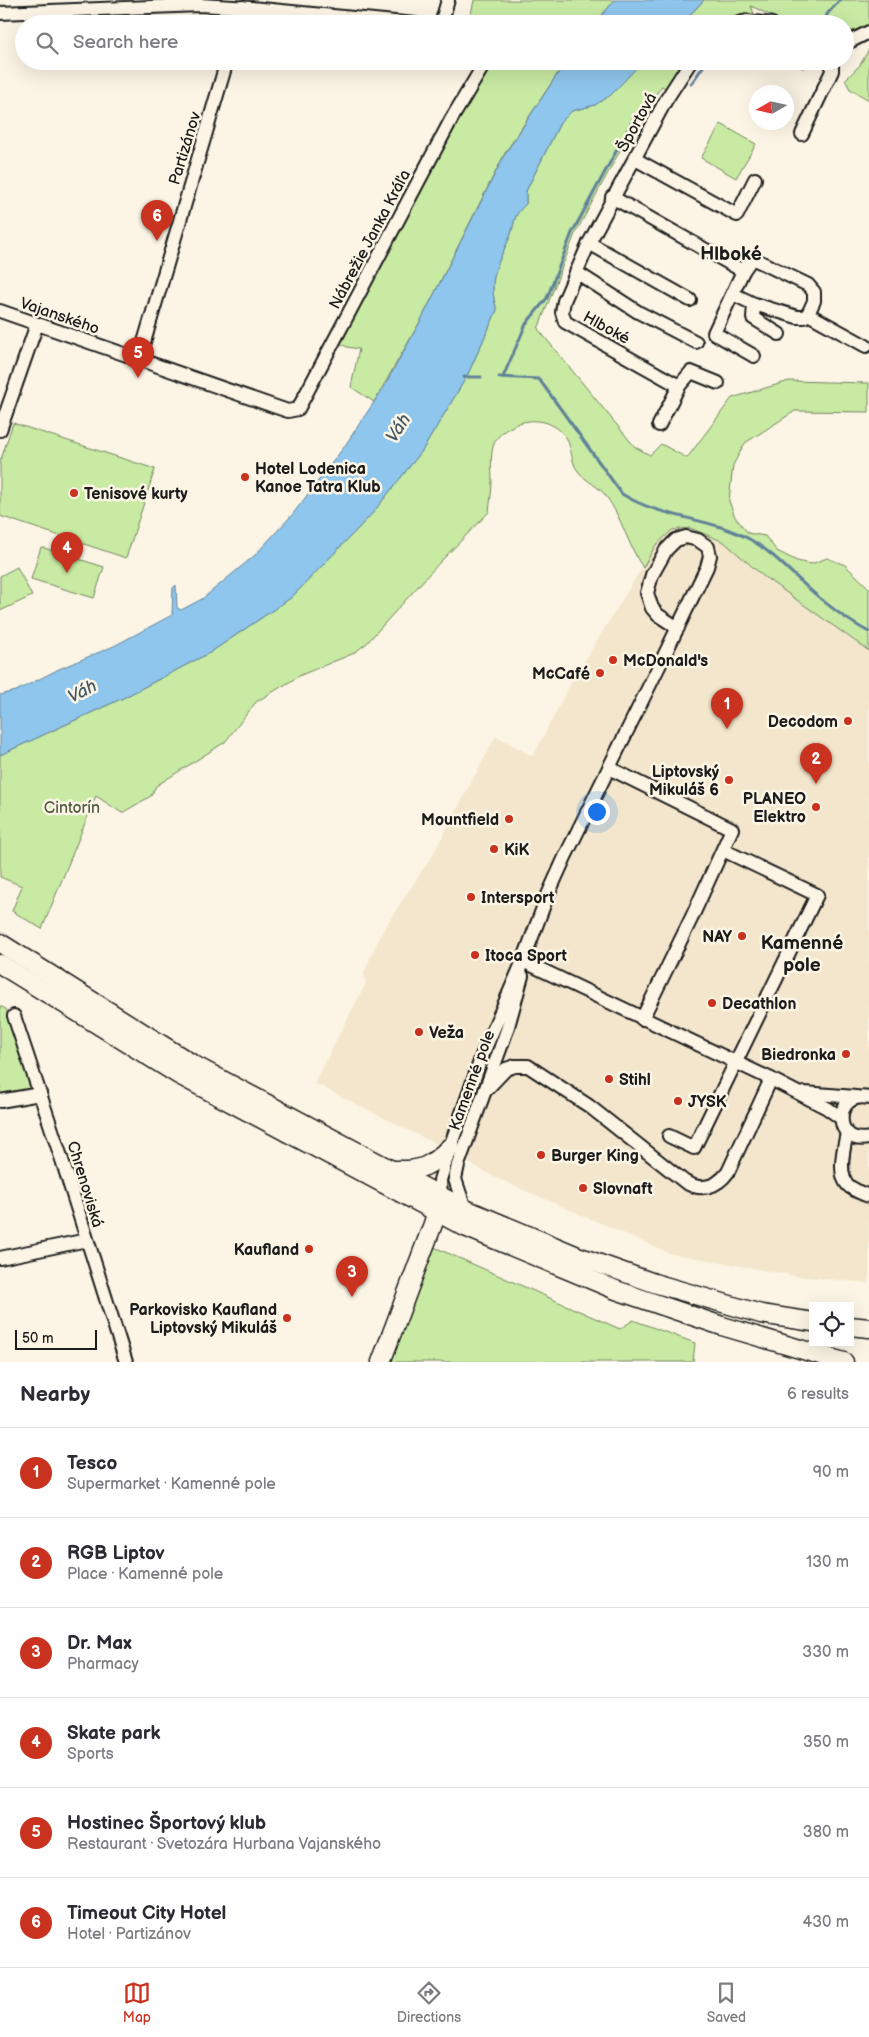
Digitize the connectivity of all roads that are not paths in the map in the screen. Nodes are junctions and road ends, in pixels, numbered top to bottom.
1 (448, 0) edge
2 (201, 3) edge
3 (243, 7) junction
4 (0, 13) edge
5 (241, 15) edge
6 (324, 15) edge
7 (444, 15) edge
8 (869, 32) edge
9 (854, 40) edge
10 (224, 70) edge
11 (477, 70) edge
12 (685, 70) edge
13 (832, 70) edge
14 (802, 134) dead end
15 (635, 158) junction
16 (625, 174) joint
17 (755, 179) dead end
18 (612, 197) junction
19 (589, 243) junction
20 (743, 271) junction
21 (576, 272) junction
22 (732, 294) junction
23 (690, 300) dead end
24 (754, 304) junction
25 (0, 310) edge
26 (808, 314) junction
27 (37, 324) junction
28 (779, 334) dead end
29 (696, 342) dead end
30 (866, 346) dead end
31 (754, 356) dead end
32 (138, 359) junction
33 (718, 383) dead end
34 (679, 386) junction
35 (278, 408) joint
36 (659, 425) dead end
37 (0, 430) edge
38 (678, 628) junction
39 (609, 768) junction
40 (722, 850) junction
41 (0, 943) edge
42 (523, 961) junction
43 (0, 964) edge
44 (14, 1016) dead end
45 (642, 1018) junction
46 (736, 1062) junction
47 (770, 1079) junction
48 (485, 1091) junction
49 (796, 1092) junction
50 (40, 1094) junction
51 (863, 1098) edge
52 (0, 1101) edge
53 (841, 1118) junction
54 (847, 1133) junction
55 (669, 1136) dead end
56 (865, 1138) edge
57 (450, 1147) junction
58 (843, 1167) junction
59 (394, 1170) junction
60 (455, 1180) junction
61 (869, 1196) edge
62 (438, 1205) junction
63 (465, 1209) junction
64 (465, 1227) junction
65 (87, 1240) junction
66 (427, 1240) junction
67 (0, 1258) edge
68 (809, 1321) edge
69 (854, 1326) edge
70 (869, 1328) edge
71 (126, 1362) edge
72 (380, 1362) edge
73 (844, 1362) edge

1 - 7 street
2 - 3 street
2 - 4 street
3 - 5 street
3 - 6 street
8 - 9 street
10 - 32 street, Partizánov
11 - 35 street, Nábrežie Janka Kráľa
12 - 15 street, Športová
13 - 14 street
15 - 16 street, Športová
15 - 17 street
16 - 18 street, Hlboké
18 - 19 street, Hlboké
18 - 20 street
19 - 21 street, Hlboké
19 - 23 street
20 - 22 street
20 - 26 street
21 - 29 street, Hlboké
21 - 34 street, Hlboké
22 - 24 street
22 - 31 street
24 - 26 street
24 - 28 street
25 - 27 street, Vajanského
26 - 30 street
27 - 32 street, Vajanského
27 - 37 street
32 - 35 street, Vajanského
33 - 34 street
34 - 36 street
38 - 38 street, Kamenné pole
38 - 39 street, Kamenné pole
39 - 40 street
39 - 42 street, Kamenné pole
40 - 45 street
40 - 46 street
41 - 59 main road
42 - 45 street
42 - 48 street, Kamenné pole
42 - 57 street, Kamenné pole
43 - 62 main road
44 - 50 street, Chrenoviská
45 - 46 street
46 - 47 street
46 - 55 street
47 - 48 street
47 - 49 street
48 - 60 street, Kamenné pole
49 - 51 street
49 - 53 street
50 - 52 street
50 - 65 street, Chrenoviská
51 - 53 street
53 - 54 street
54 - 56 street
54 - 58 street
56 - 58 street
57 - 59 main road
57 - 62 street, Kamenné pole
58 - 61 street
59 - 62 main road
60 - 62 street
60 - 63 street
62 - 63 main road
62 - 64 main road
62 - 66 main road
63 - 68 main road
64 - 66 main road
64 - 73 main road
65 - 67 street
65 - 71 street, Chrenoviská
66 - 72 main road
69 - 70 main road

